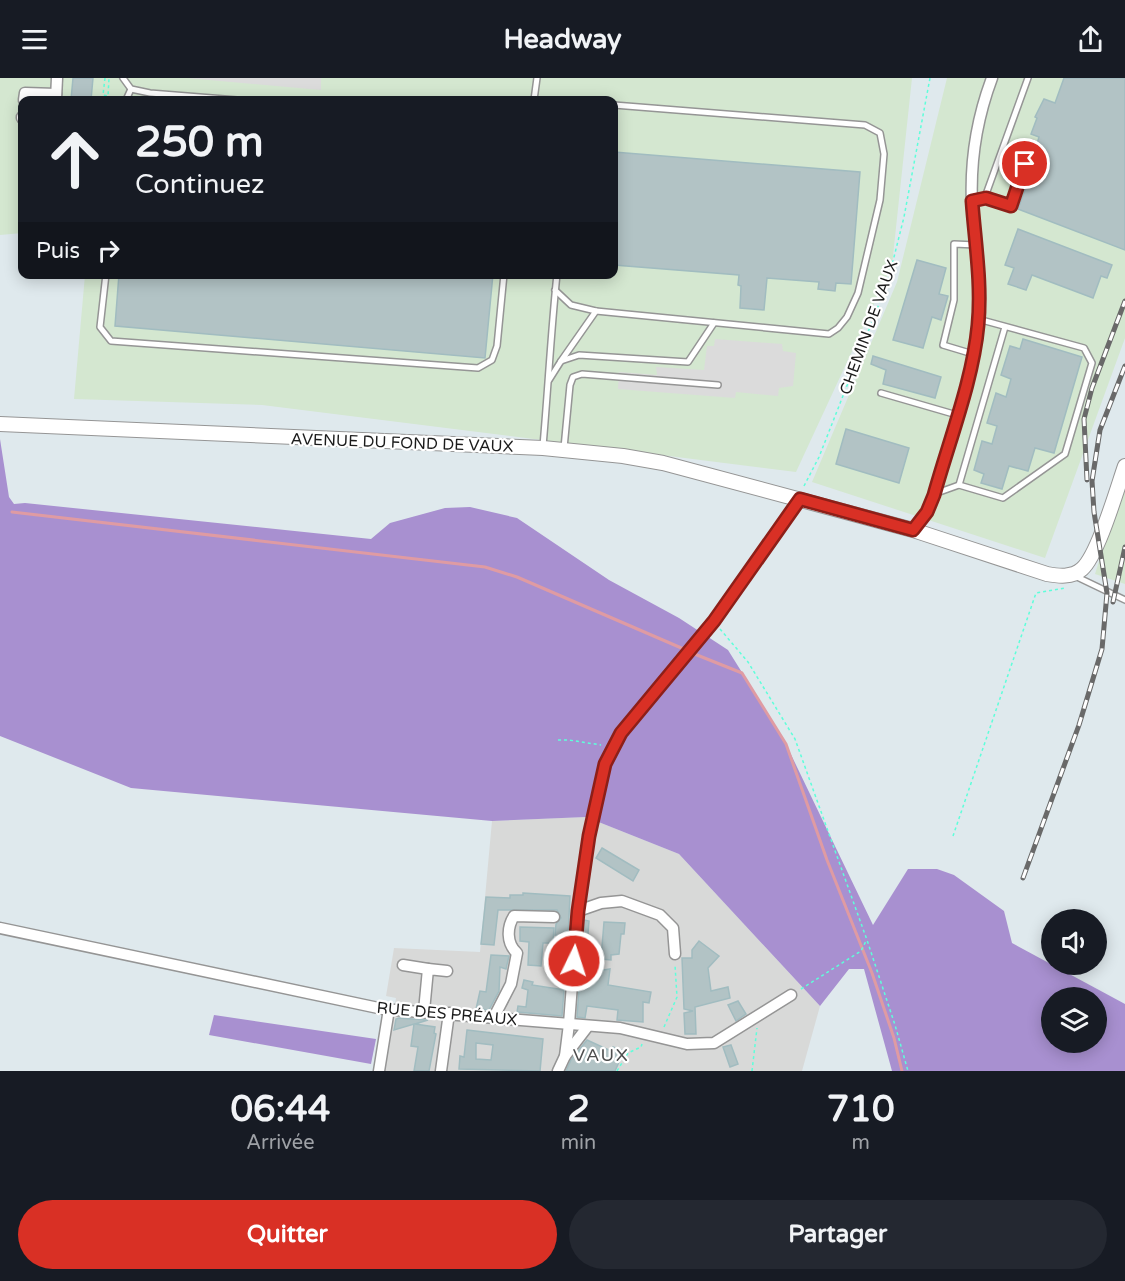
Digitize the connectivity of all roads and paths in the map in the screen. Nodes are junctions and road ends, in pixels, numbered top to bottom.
1 (57, 78) edge
2 (105, 78) edge
3 (109, 78) edge
4 (123, 78) edge
5 (537, 78) edge
6 (930, 78) edge
7 (992, 78) edge
8 (1028, 78) edge
9 (131, 89) junction
10 (25, 96) edge
11 (48, 96) edge
12 (56, 96) edge
13 (128, 96) edge
14 (187, 96) edge
15 (535, 96) edge
16 (618, 105) edge
17 (1032, 143) dead end
18 (986, 198) junction
19 (972, 201) junction
20 (976, 245) junction
21 (105, 279) edge
22 (504, 279) edge
23 (556, 279) edge
24 (555, 290) junction
25 (596, 310) junction
26 (978, 319) junction
27 (714, 323) junction
28 (1005, 327) junction
29 (973, 354) junction
30 (561, 361) junction
31 (549, 380) junction
32 (718, 385) dead end
33 (881, 393) dead end
34 (957, 415) junction
35 (0, 424) edge
36 (543, 448) junction
37 (564, 450) junction
38 (1125, 466) edge
39 (959, 485) junction
40 (934, 495) junction
41 (800, 499) junction
42 (913, 530) junction
43 (1070, 581) junction
44 (1125, 600) edge
45 (714, 621) junction
46 (558, 740) dead end
47 (614, 747) junction
48 (953, 836) dead end
49 (578, 911) junction
50 (554, 917) dead end
51 (0, 928) edge
52 (867, 940) junction
53 (675, 954) joint
54 (403, 965) dead end
55 (428, 969) junction
56 (447, 971) dead end
57 (791, 995) joint
58 (389, 1009) junction
59 (424, 1011) junction
60 (449, 1013) junction
61 (758, 1016) junction
62 (494, 1017) junction
63 (569, 1024) junction
64 (588, 1026) junction
65 (661, 1033) dead end
66 (641, 1047) dead end
67 (565, 1056) junction
68 (379, 1071) edge
69 (441, 1071) edge
70 (558, 1071) edge
71 (617, 1071) edge
72 (752, 1071) edge
73 (908, 1071) edge

1 - 12 street
2 - 3 path
4 - 9 lane
5 - 15 lane
6 - 41 path, CHEMIN DE VAUX
7 - 19 street
8 - 18 lane
9 - 13 lane
9 - 14 lane
10 - 11 street
16 - 27 lane
17 - 18 lane
18 - 19 lane
19 - 20 street
20 - 26 street
20 - 29 lane
21 - 22 lane
23 - 24 lane
24 - 25 lane
24 - 31 lane
25 - 27 lane
25 - 30 lane
26 - 28 lane
26 - 29 street
27 - 30 lane
28 - 39 lane
28 - 39 lane
29 - 34 street
30 - 31 lane
31 - 36 lane
32 - 37 lane
33 - 34 lane
34 - 40 street
35 - 36 street, AVENUE DU FOND DE VAUX
36 - 37 street, AVENUE DU FOND DE VAUX
37 - 41 street, AVENUE DU FOND DE VAUX
38 - 43 street
39 - 40 lane
40 - 42 street
41 - 42 street, AVENUE DU FOND DE VAUX
41 - 45 street
42 - 43 street, AVENUE DU FOND DE VAUX
43 - 44 lane
43 - 48 path
45 - 47 street
45 - 52 path
46 - 47 path
47 - 49 street
49 - 53 street
49 - 63 street
50 - 62 street
51 - 58 street, RUE DES PRÉAUX
52 - 57 path
52 - 73 path
53 - 65 path
54 - 55 street
55 - 56 street
55 - 59 street
57 - 61 street, RUE DES PRÉAUX
58 - 59 street, RUE DES PRÉAUX
58 - 68 street
59 - 60 street, RUE DES PRÉAUX
60 - 62 street, RUE DES PRÉAUX
60 - 69 street
61 - 64 street, RUE DES PRÉAUX
61 - 72 path
62 - 63 street, RUE DES PRÉAUX
63 - 64 street, RUE DES PRÉAUX
63 - 67 street
64 - 67 street
66 - 71 path
67 - 70 street

